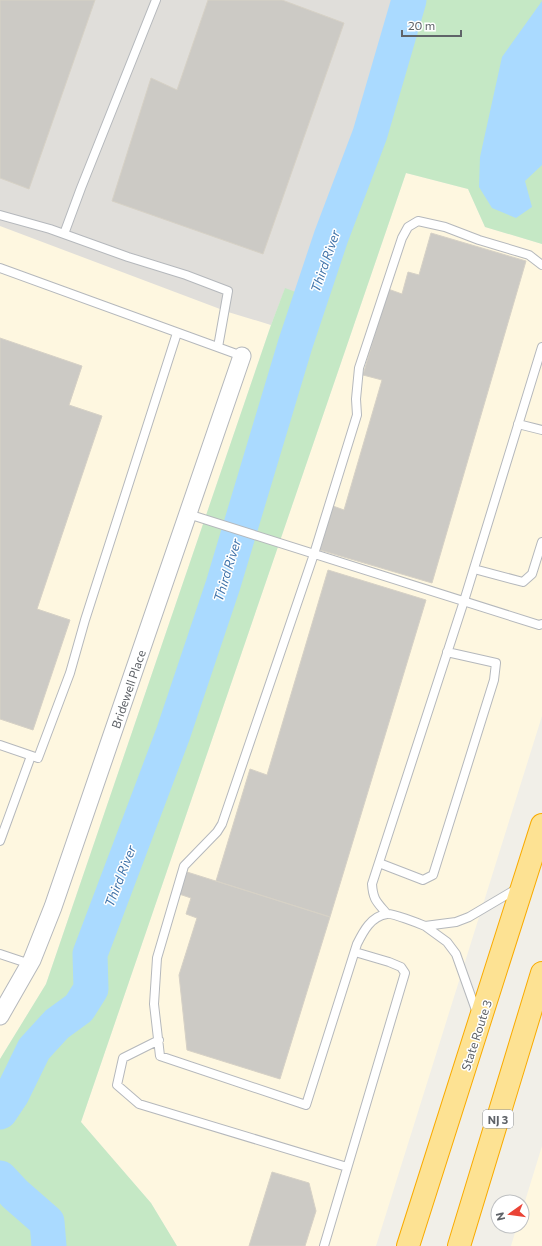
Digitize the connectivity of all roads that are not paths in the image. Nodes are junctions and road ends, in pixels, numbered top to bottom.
1 (156, 0) edge
2 (0, 215) edge
3 (64, 234) junction
4 (542, 265) edge
5 (0, 268) edge
6 (177, 333) junction
7 (218, 347) junction
8 (542, 347) edge
9 (242, 356) joint
10 (518, 424) junction
11 (542, 430) edge
12 (188, 514) junction
13 (542, 542) edge
14 (314, 554) junction
15 (474, 570) junction
16 (464, 601) junction
17 (541, 625) edge
18 (448, 652) junction
19 (0, 745) edge
20 (31, 756) junction
21 (542, 825) edge
22 (0, 841) edge
23 (379, 863) junction
24 (523, 884) junction
25 (387, 914) junction
26 (425, 926) junction
27 (355, 952) junction
28 (0, 954) edge
29 (30, 964) junction
30 (540, 982) edge
31 (0, 1016) edge
32 (480, 1022) junction
33 (159, 1040) junction
34 (347, 1167) junction
35 (324, 1246) edge
36 (408, 1246) edge
37 (459, 1246) edge
38 (471, 1246) edge

1 - 3 lane
2 - 3 lane
3 - 7 lane
4 - 14 lane
5 - 6 lane
6 - 7 lane
6 - 20 lane
7 - 9 lane
8 - 10 lane
9 - 12 street, Bridewell Place
10 - 11 lane
10 - 15 lane
12 - 14 lane
12 - 29 street, Bridewell Place
13 - 15 lane
14 - 16 lane
14 - 33 lane
15 - 16 lane
16 - 17 lane
16 - 18 lane
18 - 23 lane
18 - 23 lane
19 - 20 lane
20 - 22 lane
21 - 24 highway, State Route 3
23 - 25 lane
24 - 26 lane
24 - 32 highway, State Route 3
25 - 26 lane
25 - 27 lane
26 - 32 lane
27 - 33 lane
27 - 34 lane
28 - 29 lane
29 - 31 street, Bridewell Place
30 - 37 highway, NJ 3
30 - 38 highway
32 - 36 highway, State Route 3
33 - 34 lane
34 - 35 lane

